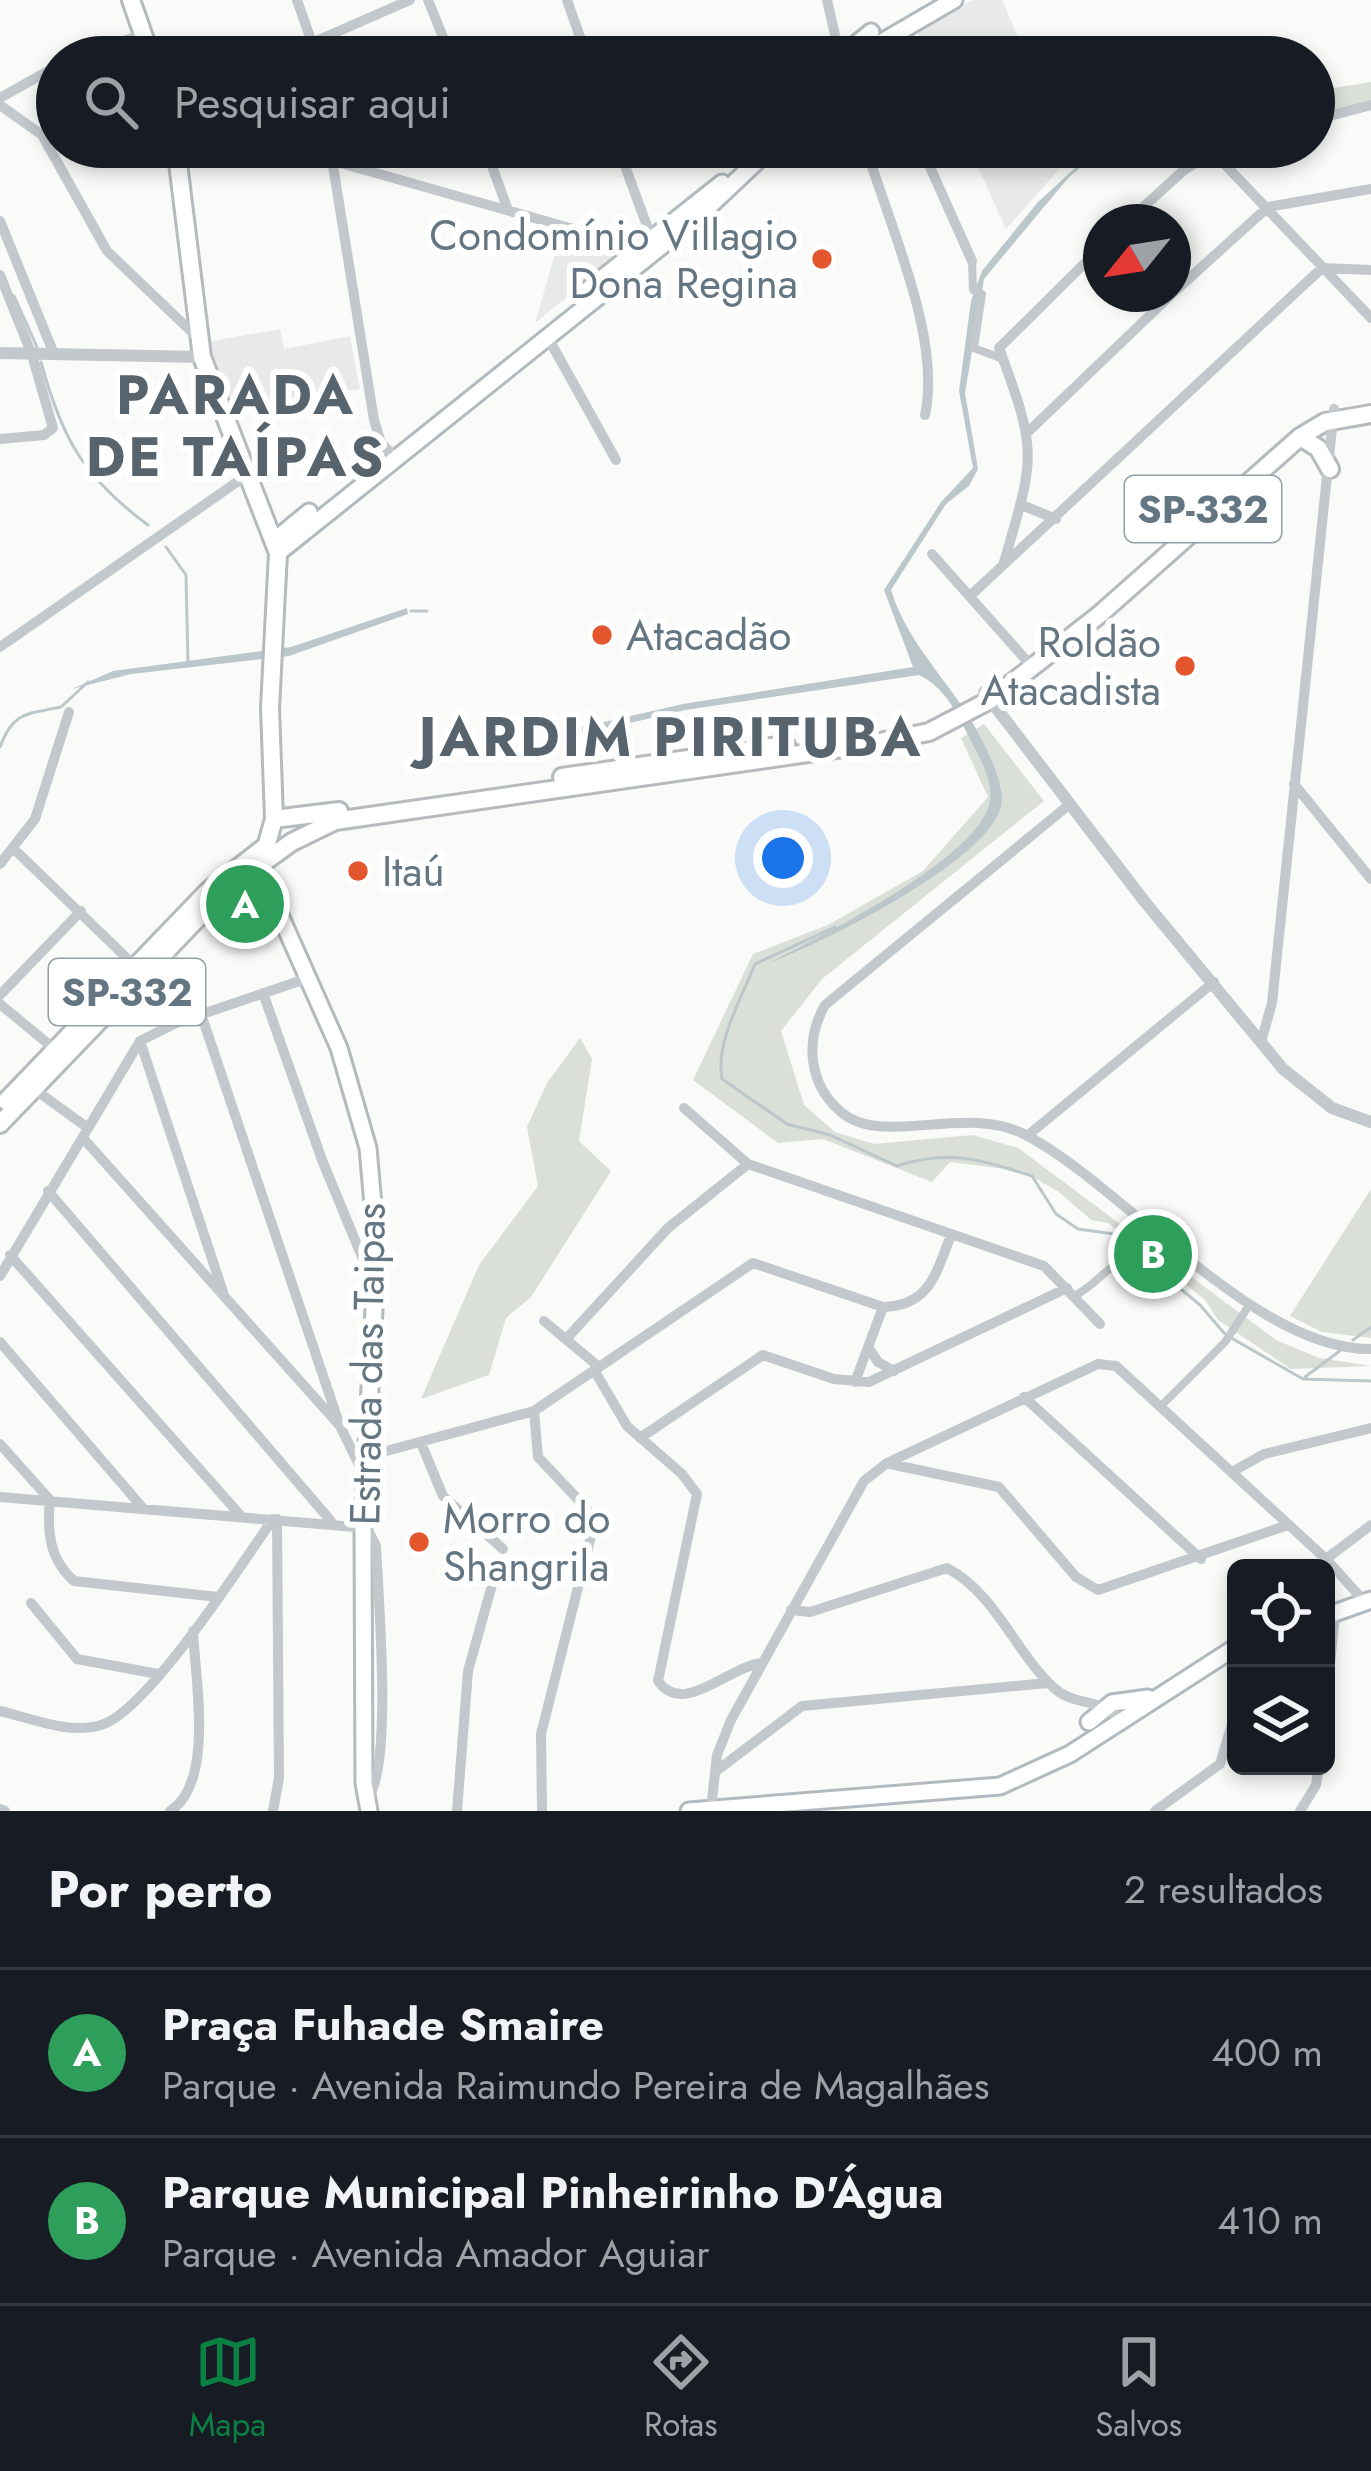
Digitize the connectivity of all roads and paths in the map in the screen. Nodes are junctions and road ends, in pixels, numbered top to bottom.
1 (131, 0) edge
2 (297, 0) edge
3 (410, 0) edge
4 (428, 0) edge
5 (568, 0) edge
6 (827, 0) edge
7 (932, 0) edge
8 (954, 0) edge
9 (144, 34) joint
10 (138, 36) edge
11 (312, 36) edge
12 (328, 36) edge
13 (443, 36) edge
14 (580, 36) edge
15 (835, 36) edge
16 (885, 36) edge
17 (889, 36) edge
18 (36, 79) edge
19 (0, 101) edge
20 (1371, 105) edge
21 (1335, 114) edge
22 (36, 130) edge
23 (59, 168) edge
24 (178, 168) edge
25 (333, 168) edge
26 (374, 168) edge
27 (493, 168) edge
28 (624, 168) edge
29 (736, 168) edge
30 (746, 168) edge
31 (872, 168) edge
32 (930, 168) edge
33 (1195, 168) edge
34 (1235, 168) edge
35 (1371, 189) edge
36 (1150, 204) edge
37 (1268, 208) junction
38 (508, 211) junction
39 (0, 221) edge
40 (648, 247) junction
41 (972, 261) joint
42 (1083, 266) edge
43 (1322, 268) junction
44 (1371, 270) edge
45 (0, 275) edge
46 (1191, 278) edge
47 (1154, 312) edge
48 (1371, 318) edge
49 (547, 336) junction
50 (198, 338) junction
51 (0, 353) edge
52 (54, 354) junction
53 (32, 355) junction
54 (1001, 355) junction
55 (202, 357) junction
56 (500, 367) junction
57 (1371, 405) edge
58 (1334, 414) junction
59 (1371, 414) edge
60 (925, 415) dead end
61 (1028, 432) junction
62 (1300, 437) junction
63 (0, 440) edge
64 (390, 453) junction
65 (616, 460) dead end
66 (1330, 469) junction
67 (247, 476) junction
68 (1024, 506) junction
69 (1056, 519) junction
70 (276, 546) junction
71 (932, 554) dead end
72 (1004, 566) junction
73 (970, 596) junction
74 (0, 647) edge
75 (1030, 665) junction
76 (987, 696) junction
77 (69, 712) dead end
78 (962, 712) junction
79 (1294, 784) junction
80 (1070, 804) junction
81 (339, 811) junction
82 (274, 819) junction
83 (268, 844) junction
84 (15, 850) junction
85 (0, 864) edge
86 (258, 865) junction
87 (240, 878) junction
88 (1371, 879) edge
89 (266, 884) junction
90 (81, 911) junction
91 (164, 945) junction
92 (135, 966) junction
93 (308, 978) junction
94 (1214, 982) junction
95 (263, 993) junction
96 (0, 995) edge
97 (0, 1004) edge
98 (201, 1014) junction
99 (92, 1028) junction
100 (140, 1042) junction
101 (1261, 1042) junction
102 (59, 1053) junction
103 (34, 1089) junction
104 (0, 1108) edge
105 (684, 1108) dead end
106 (1371, 1122) edge
107 (0, 1124) edge
108 (85, 1133) junction
109 (1027, 1136) junction
110 (748, 1164) junction
111 (48, 1191) junction
112 (951, 1235) junction
113 (10, 1256) junction
114 (1130, 1258) dead end
115 (0, 1276) edge
116 (376, 1288) junction
117 (1071, 1292) junction
118 (224, 1297) junction
119 (1250, 1303) junction
120 (883, 1307) junction
121 (544, 1321) dead end
122 (1100, 1324) dead end
123 (568, 1337) junction
124 (0, 1342) edge
125 (868, 1347) junction
126 (1371, 1349) edge
127 (596, 1369) junction
128 (894, 1371) junction
129 (854, 1382) junction
130 (1024, 1397) junction
131 (1160, 1407) junction
132 (534, 1411) junction
133 (340, 1426) junction
134 (1371, 1428) edge
135 (640, 1438) junction
136 (421, 1443) junction
137 (0, 1444) edge
138 (368, 1456) junction
139 (887, 1463) junction
140 (1232, 1472) junction
141 (367, 1480) junction
142 (0, 1498) edge
143 (50, 1500) junction
144 (142, 1507) junction
145 (241, 1516) junction
146 (275, 1519) junction
147 (332, 1522) junction
148 (1288, 1525) junction
149 (1371, 1525) edge
150 (363, 1526) junction
151 (503, 1549) dead end
152 (1201, 1559) junction
153 (1326, 1559) joint
154 (1335, 1568) edge
155 (492, 1585) dead end
156 (218, 1597) junction
157 (1368, 1601) edge
158 (31, 1603) dead end
159 (791, 1610) junction
160 (1335, 1613) edge
161 (193, 1630) junction
162 (1227, 1652) edge
163 (761, 1663) junction
164 (158, 1674) junction
165 (1048, 1683) junction
166 (1151, 1697) junction
167 (1078, 1701) junction
168 (1106, 1706) junction
169 (0, 1711) edge
170 (1120, 1720) junction
171 (1094, 1728) junction
172 (1227, 1741) edge
173 (715, 1772) junction
174 (1316, 1775) edge
175 (367, 1805) edge
176 (742, 1808) edge
177 (711, 1809) edge
178 (170, 1811) edge
179 (273, 1811) edge
180 (458, 1811) edge
181 (542, 1811) edge
182 (689, 1811) edge
183 (1155, 1811) edge
184 (1300, 1811) edge

1 - 9 main road
2 - 11 street
3 - 12 street
4 - 13 street
5 - 14 street
6 - 15 street
7 - 16 main road
8 - 17 main road
9 - 10 street
18 - 19 street
19 - 22 street
20 - 21 street
23 - 50 street
24 - 50 main road
25 - 64 street
26 - 38 street
27 - 38 street
28 - 40 street
29 - 40 main road
30 - 40 main road
31 - 60 street
32 - 41 street
33 - 36 street
34 - 37 street
35 - 37 street
37 - 43 street
37 - 46 street
38 - 40 street
39 - 52 street
40 - 49 main road
40 - 56 main road
41 - 54 street
42 - 54 street
43 - 44 street
43 - 48 street
43 - 69 street
45 - 53 street
47 - 61 street
49 - 56 main road
49 - 65 street
50 - 55 main road
51 - 53 street
52 - 53 street
52 - 55 street
53 - 63 street
54 - 61 street
55 - 67 main road
56 - 64 main road
57 - 58 main road, SP-332
58 - 59 main road, SP-332
58 - 62 main road, SP-332
58 - 66 street
58 - 75 main road, SP-332
61 - 68 street
62 - 66 main road
62 - 75 main road, SP-332
64 - 70 main road
66 - 79 street
67 - 70 main road
67 - 74 street
68 - 69 street
68 - 72 street
69 - 72 street
70 - 82 main road
71 - 73 street
72 - 73 street
73 - 75 street
75 - 76 main road, SP-332
76 - 78 main road, SP-332
76 - 80 street
77 - 84 street
78 - 81 main road, SP-332
78 - 86 main road, SP-332
79 - 88 street
79 - 101 street
80 - 94 street
80 - 109 street
81 - 82 main road
81 - 83 main road, SP-332
82 - 83 main road
83 - 86 main road
83 - 91 main road, SP-332
84 - 85 street
84 - 90 street
86 - 87 main road, SP-332
86 - 89 main road, Estrada das Taipas
87 - 89 main road
87 - 91 main road, SP-332
89 - 93 main road, Estrada das Taipas
90 - 92 street
90 - 96 street
91 - 92 main road, SP-332
91 - 98 street
91 - 99 main road, SP-332
92 - 99 main road
92 - 102 main road, SP-332
93 - 95 street
93 - 116 main road, Estrada das Taipas
94 - 101 street
94 - 109 street
95 - 98 street
95 - 116 street
97 - 102 street
98 - 100 street
98 - 133 street
99 - 102 main road, SP-332
100 - 108 street
100 - 118 street
101 - 106 street
102 - 103 main road, SP-332
102 - 104 main road, SP-332
103 - 107 main road, SP-332
103 - 108 street
105 - 110 street
108 - 111 street
108 - 118 street
109 - 119 street
110 - 112 street
110 - 123 street
111 - 113 street
111 - 147 street
112 - 117 street
112 - 120 street
113 - 115 street
113 - 145 street
114 - 117 street
116 - 138 main road, Estrada das Taipas
117 - 122 street
117 - 128 street
118 - 133 street
119 - 126 street
119 - 131 street
120 - 125 street
120 - 127 street
121 - 123 street
123 - 127 street
124 - 144 street
125 - 128 street
125 - 129 street
127 - 132 street
127 - 135 street
128 - 129 street
129 - 135 street
130 - 131 street
130 - 139 street
130 - 152 street
131 - 140 street
132 - 136 street
132 - 181 street
133 - 141 street
134 - 140 street
135 - 163 street
136 - 138 street
136 - 151 street
137 - 143 street
138 - 141 main road, Estrada das Taipas
139 - 152 street
139 - 159 street
140 - 148 street
141 - 150 main road, Estrada das Taipas
142 - 143 street
143 - 144 street
143 - 156 street
144 - 145 street
145 - 146 street
146 - 147 street
146 - 156 street
146 - 179 street
147 - 150 street
148 - 152 street
148 - 153 street
149 - 153 street
150 - 175 main road, Estrada das Taipas
154 - 157 street
155 - 180 street
156 - 161 street
157 - 160 main road
158 - 164 street
159 - 163 street
159 - 165 street
161 - 164 street
161 - 178 street
162 - 166 main road
163 - 173 street
164 - 169 street
165 - 167 street
165 - 173 street
166 - 168 main road
166 - 170 main road
167 - 168 street
167 - 171 street
168 - 170 street
168 - 171 main road
170 - 171 main road
171 - 176 main road
172 - 183 street
173 - 177 street
174 - 184 street
176 - 177 main road
177 - 182 main road

